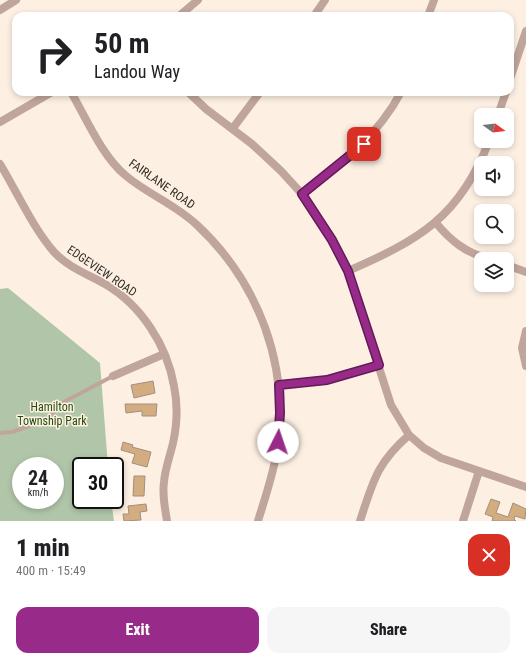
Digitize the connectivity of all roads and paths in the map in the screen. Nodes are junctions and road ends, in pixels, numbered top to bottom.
1 (16, 0) edge
2 (198, 0) edge
3 (326, 0) edge
4 (434, 0) edge
5 (0, 10) edge
6 (184, 12) edge
7 (317, 12) edge
8 (430, 12) edge
9 (526, 31) edge
10 (514, 67) edge
11 (45, 96) edge
12 (73, 96) edge
13 (192, 96) edge
14 (257, 96) edge
15 (399, 96) edge
16 (505, 96) edge
17 (500, 108) edge
18 (0, 122) edge
19 (233, 128) junction
20 (486, 148) edge
21 (0, 164) edge
22 (302, 194) junction
23 (436, 223) junction
24 (474, 255) edge
25 (514, 268) edge
26 (348, 271) junction
27 (526, 272) edge
28 (526, 331) edge
29 (164, 354) junction
30 (525, 363) edge
31 (379, 365) junction
32 (113, 376) joint
33 (279, 385) junction
34 (0, 433) edge
35 (409, 435) junction
36 (480, 471) junction
37 (526, 487) edge
38 (167, 521) edge
39 (258, 521) edge
40 (360, 521) edge
41 (463, 521) edge

1 - 5 street
2 - 6 street
3 - 7 street
4 - 8 street
9 - 10 street
11 - 18 street
12 - 33 street, FAIRLANE ROAD
13 - 19 street
14 - 19 street
15 - 22 street
16 - 17 street
19 - 22 street
20 - 23 street
21 - 29 street, EDGEVIEW ROAD
22 - 26 street
23 - 24 street
23 - 26 street
25 - 27 street
26 - 31 street
28 - 30 street
29 - 32 street
29 - 38 street, EDGEVIEW ROAD
31 - 33 street
31 - 35 street
32 - 34 lane
33 - 39 street, FAIRLANE ROAD
35 - 36 street
35 - 40 street
36 - 37 street
36 - 41 street

